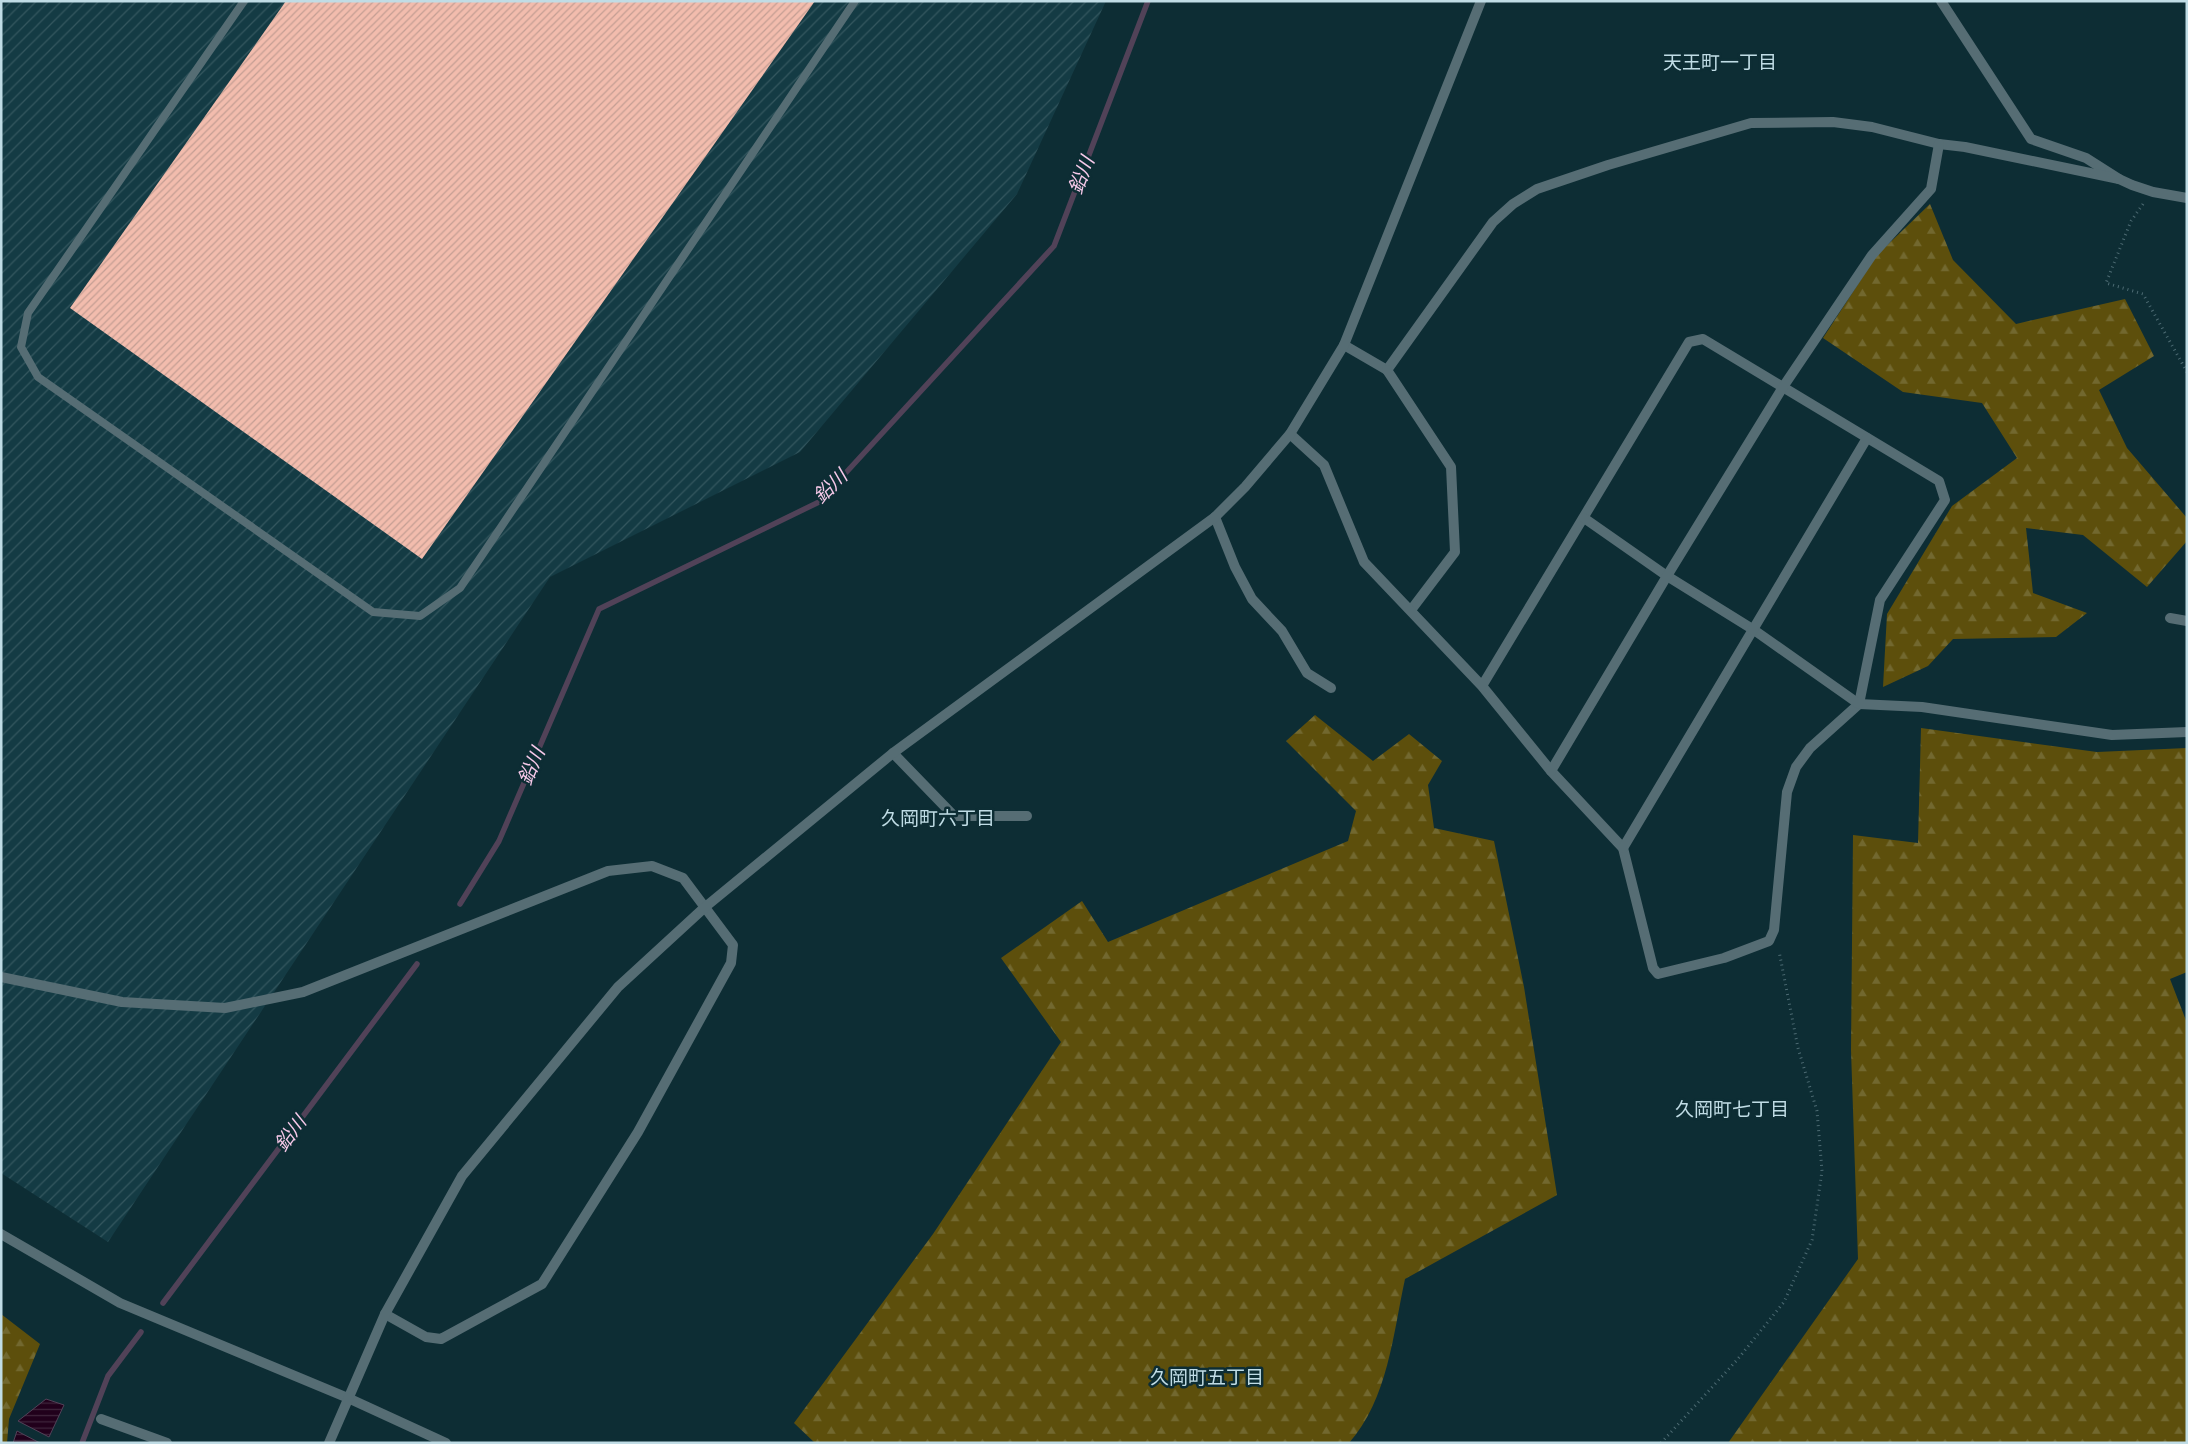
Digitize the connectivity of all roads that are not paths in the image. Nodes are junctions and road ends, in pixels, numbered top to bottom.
1 (244, 1) edge
2 (856, 1) edge
3 (1481, 1) edge
4 (1941, 1) edge
5 (1939, 144) junction
6 (2119, 179) junction
7 (2187, 198) edge
8 (1344, 345) junction
9 (1387, 370) junction
10 (1783, 387) junction
11 (1290, 434) junction
12 (1867, 438) junction
13 (1215, 517) junction
14 (1584, 518) junction
15 (1667, 576) junction
16 (1411, 610) junction
17 (2170, 618) dead end
18 (2187, 621) edge
19 (1754, 630) junction
20 (1482, 686) junction
21 (1331, 688) dead end
22 (1859, 704) junction
23 (2187, 732) edge
24 (893, 753) junction
25 (1551, 771) junction
26 (1027, 816) dead end
27 (1623, 848) junction
28 (704, 908) junction
29 (1, 978) edge
30 (1, 1234) edge
31 (385, 1314) junction
32 (348, 1398) junction
33 (101, 1419) dead end
34 (167, 1443) edge
35 (329, 1443) edge
36 (446, 1443) edge

1 - 2 lane
3 - 8 street
4 - 6 street
5 - 6 street
5 - 9 street
5 - 10 street
6 - 7 street
8 - 9 street
8 - 11 street
9 - 16 street
10 - 12 street
10 - 14 street
10 - 15 street
11 - 13 street
11 - 16 street
12 - 19 street
12 - 22 street
13 - 21 street
13 - 24 street
14 - 15 street
14 - 20 street
15 - 19 street
15 - 25 street
16 - 20 street
17 - 18 street
19 - 22 street
19 - 27 street
20 - 25 street
22 - 23 street
22 - 27 street
24 - 26 street
24 - 28 street
25 - 27 street
28 - 29 street
28 - 31 street
28 - 31 street
30 - 32 street
31 - 32 street
32 - 35 street
32 - 36 street
33 - 34 street

